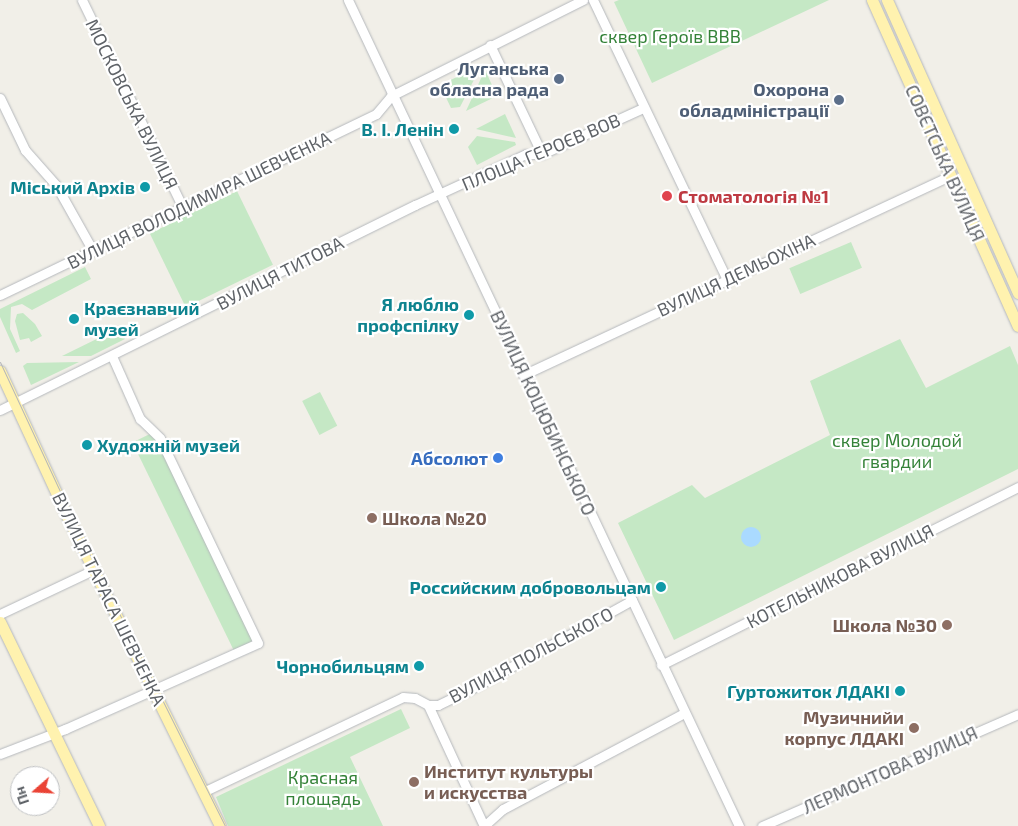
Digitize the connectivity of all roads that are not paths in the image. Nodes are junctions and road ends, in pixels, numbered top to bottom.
1 (82, 0) edge
2 (348, 0) edge
3 (583, 0) edge
4 (593, 0) edge
5 (872, 0) edge
6 (887, 0) edge
7 (490, 44) junction
8 (391, 96) junction
9 (0, 98) edge
10 (643, 108) junction
11 (542, 154) junction
12 (950, 176) junction
13 (438, 195) junction
14 (183, 208) junction
15 (93, 251) junction
16 (727, 280) junction
17 (1018, 293) edge
18 (0, 296) edge
19 (1018, 326) edge
20 (112, 356) junction
21 (0, 372) edge
22 (522, 375) junction
23 (14, 404) junction
24 (0, 410) edge
25 (1018, 487) edge
26 (93, 570) junction
27 (632, 600) junction
28 (0, 614) edge
29 (0, 622) edge
30 (662, 665) junction
31 (154, 689) junction
32 (428, 706) junction
33 (684, 713) junction
34 (1018, 714) edge
35 (54, 732) junction
36 (0, 754) edge
37 (203, 792) junction
38 (99, 826) edge
39 (220, 826) edge
40 (484, 826) edge
41 (739, 826) edge
42 (762, 826) edge

1 - 14 street, МОСКОВСЬКА ВУЛИЦЯ
2 - 8 street, ВУЛИЦЯ КОЦЮБИНСЬКОГО
3 - 7 street
4 - 10 street
5 - 12 main road, СОВЄТСЬКА ВУЛИЦЯ
6 - 17 main road
7 - 8 street
7 - 11 street
8 - 13 street, ВУЛИЦЯ КОЦЮБИНСЬКОГО
8 - 14 street, ВУЛИЦЯ ВОЛОДИМИРА ШЕВЧЕНКА
9 - 15 street
10 - 11 street, ПЛОЩА ГЕРОЄВ ВОВ
10 - 16 street
11 - 13 street, ПЛОЩА ГЕРОЄВ ВОВ
12 - 16 street, ВУЛИЦЯ ДЕМЬОХІНА
12 - 19 main road, СОВЄТСЬКА ВУЛИЦЯ
13 - 20 street, ВУЛИЦЯ ТИТОВА
13 - 22 street, ВУЛИЦЯ КОЦЮБИНСЬКОГО
14 - 15 street, ВУЛИЦЯ ВОЛОДИМИРА ШЕВЧЕНКА
15 - 18 street, ВУЛИЦЯ ВОЛОДИМИРА ШЕВЧЕНКА
16 - 22 street, ВУЛИЦЯ ДЕМЬОХІНА
20 - 23 street, ВУЛИЦЯ ТИТОВА
20 - 31 street
21 - 23 main road, ВУЛИЦЯ ТАРАСА ШЕВЧЕНКА
22 - 27 street, ВУЛИЦЯ КОЦЮБИНСЬКОГО
23 - 24 street, ВУЛИЦЯ ТИТОВА
23 - 26 main road, ВУЛИЦЯ ТАРАСА ШЕВЧЕНКА
25 - 30 street, КОТЕЛЬНИКОВА ВУЛИЦЯ
26 - 28 street
26 - 31 main road, ВУЛИЦЯ ТАРАСА ШЕВЧЕНКА
27 - 30 street, ВУЛИЦЯ КОЦЮБИНСЬКОГО
27 - 32 street, ВУЛИЦЯ ПОЛЬСЬКОГО
29 - 35 main road
30 - 33 street, ВУЛИЦЯ КОЦЮБИНСЬКОГО
31 - 35 street
31 - 37 main road, ВУЛИЦЯ ТАРАСА ШЕВЧЕНКА
32 - 37 street
32 - 40 street
33 - 40 street
33 - 41 street, ВУЛИЦЯ КОЦЮБИНСЬКОГО
34 - 42 street, ЛЕРМОНТОВА ВУЛИЦЯ
35 - 36 street
35 - 38 main road
37 - 39 main road, ВУЛИЦЯ ТАРАСА ШЕВЧЕНКА

